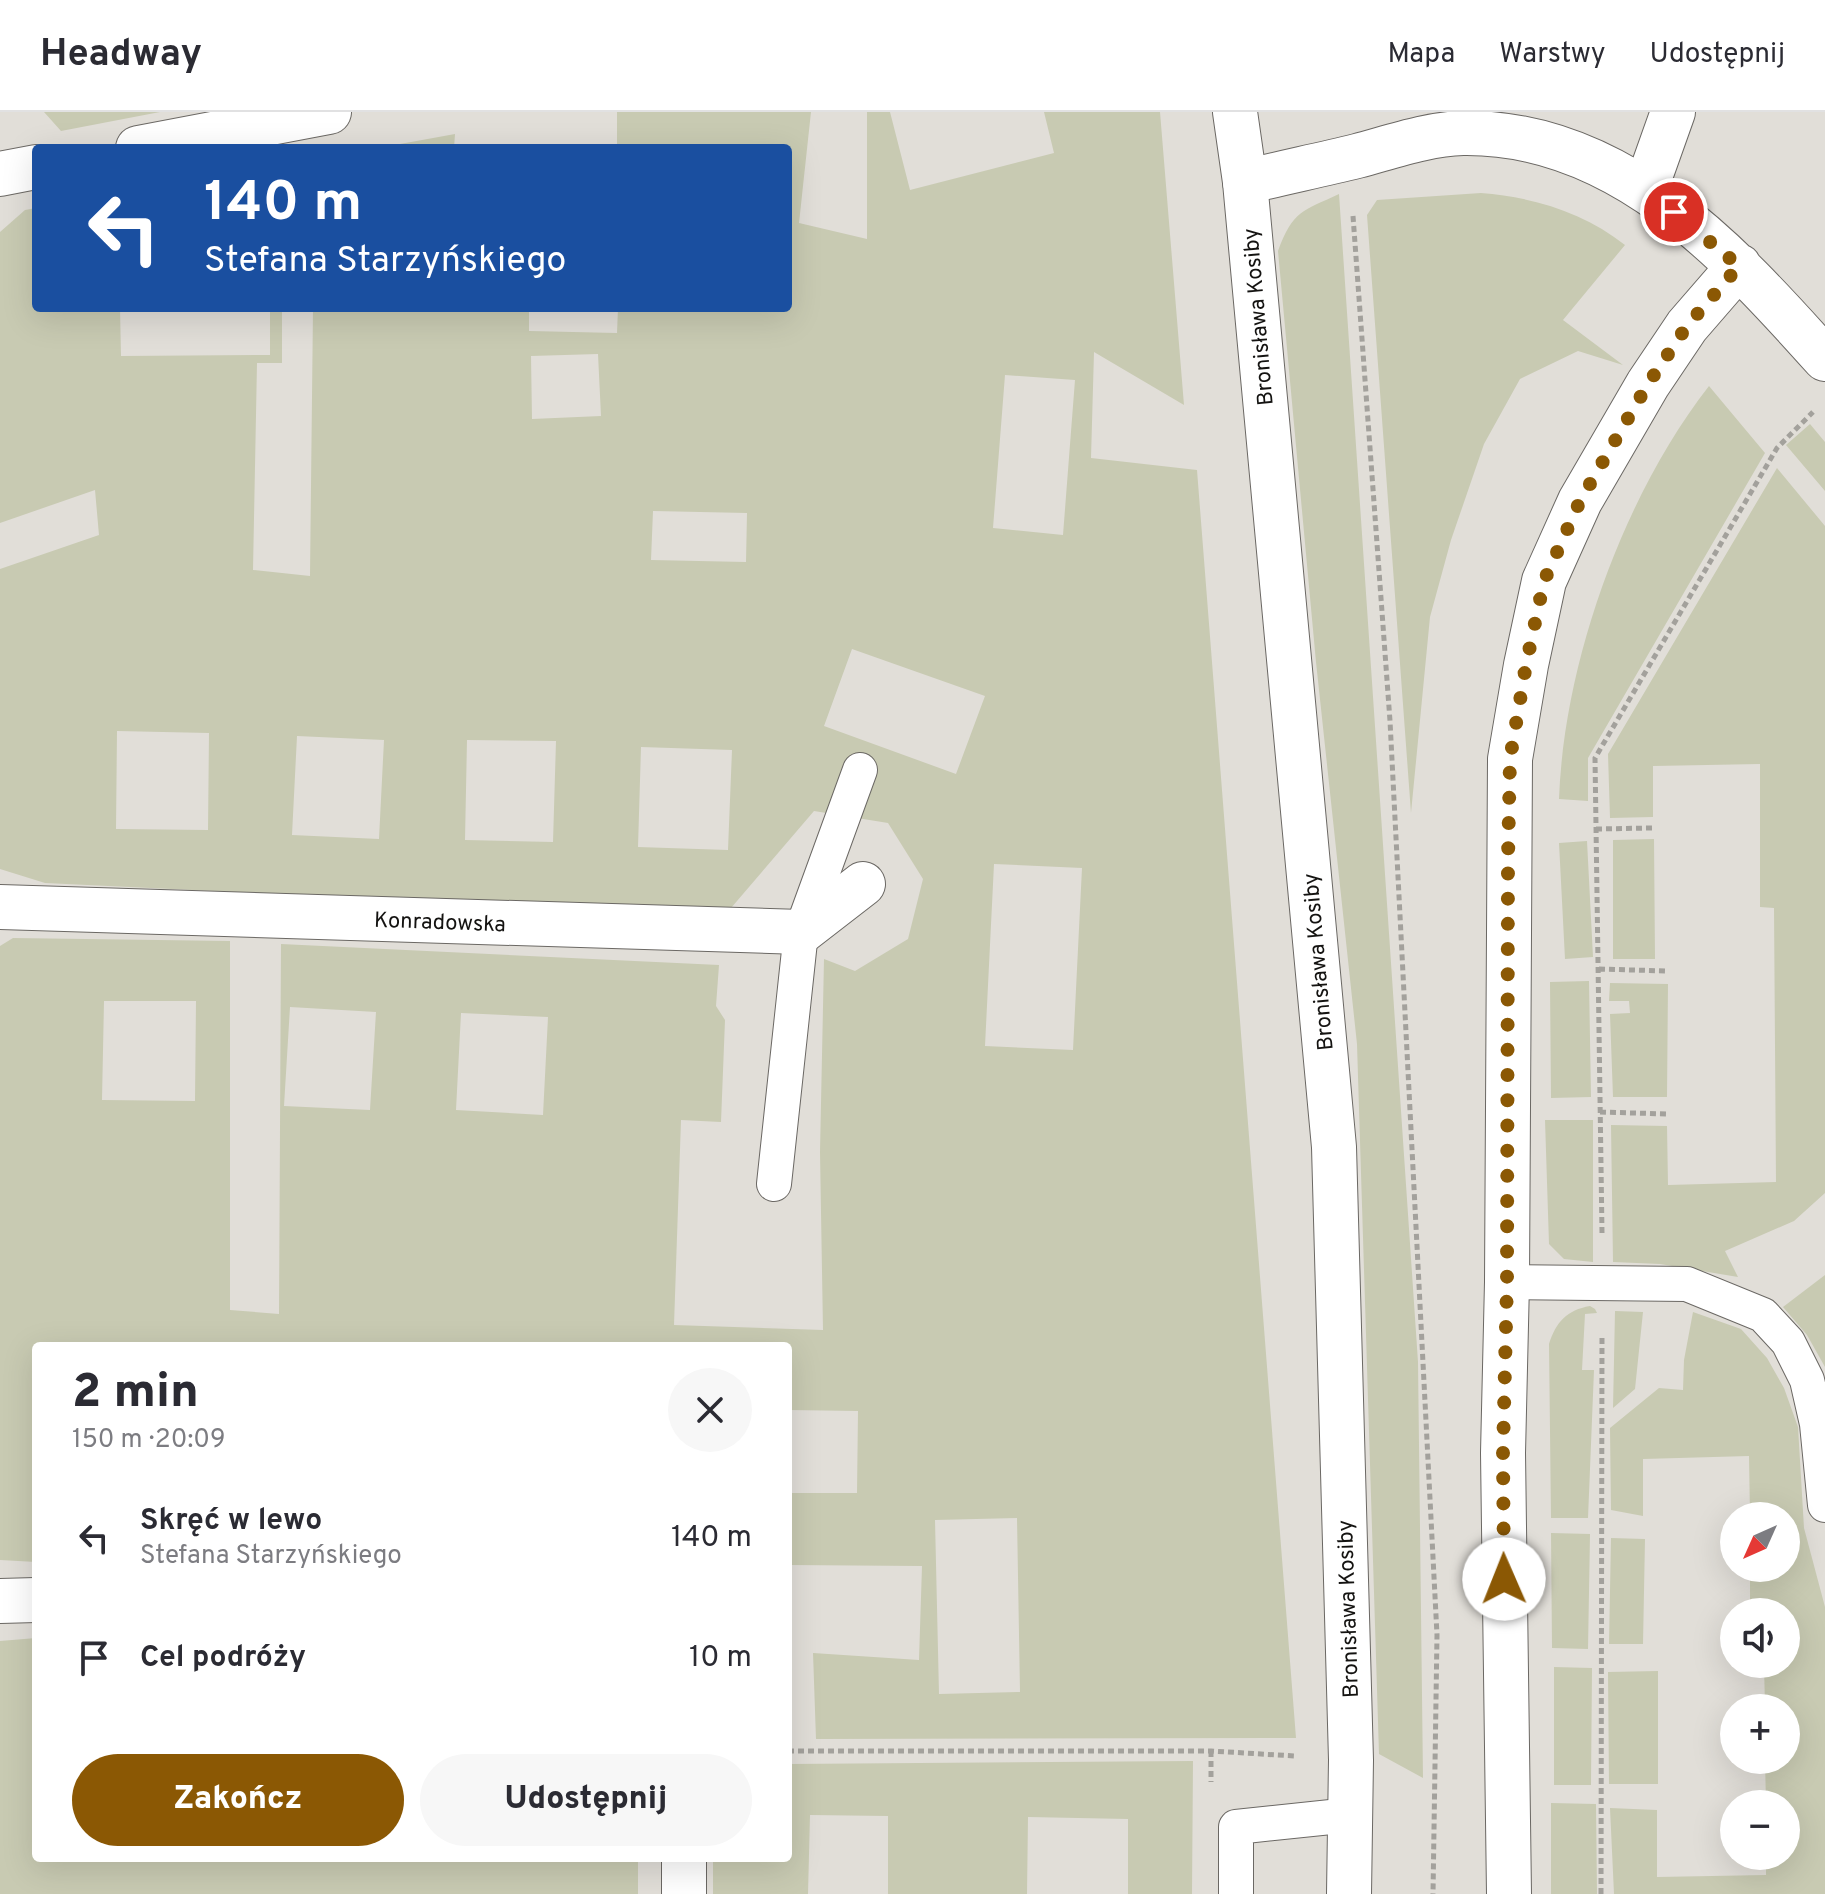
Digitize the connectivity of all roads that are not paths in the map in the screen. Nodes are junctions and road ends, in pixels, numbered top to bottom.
1 (329, 112) edge
2 (1235, 112) edge
3 (1673, 112) edge
4 (281, 116) edge
5 (156, 144) edge
6 (32, 168) edge
7 (0, 174) edge
8 (1245, 182) junction
9 (1646, 188) junction
10 (1739, 266) junction
11 (1825, 359) edge
12 (860, 770) dead end
13 (863, 884) dead end
14 (0, 907) edge
15 (801, 932) junction
16 (774, 1184) dead end
17 (1507, 1282) junction
18 (1825, 1505) edge
19 (32, 1600) edge
20 (0, 1601) edge
21 (1350, 1815) junction
22 (684, 1862) edge
23 (684, 1894) edge
24 (1236, 1894) edge
25 (1349, 1894) edge
26 (1509, 1894) edge

1 - 4 street
2 - 8 street, Bronisława Kosiby
3 - 9 street
4 - 5 street
6 - 7 street
8 - 9 street
8 - 21 street, Bronisława Kosiby
9 - 10 street
10 - 11 street
10 - 17 street
12 - 15 lane
13 - 15 street
14 - 15 street, Konradowska
15 - 16 lane
17 - 18 lane
17 - 26 street
19 - 20 street
21 - 24 lane
21 - 25 street, Bronisława Kosiby
22 - 23 street

